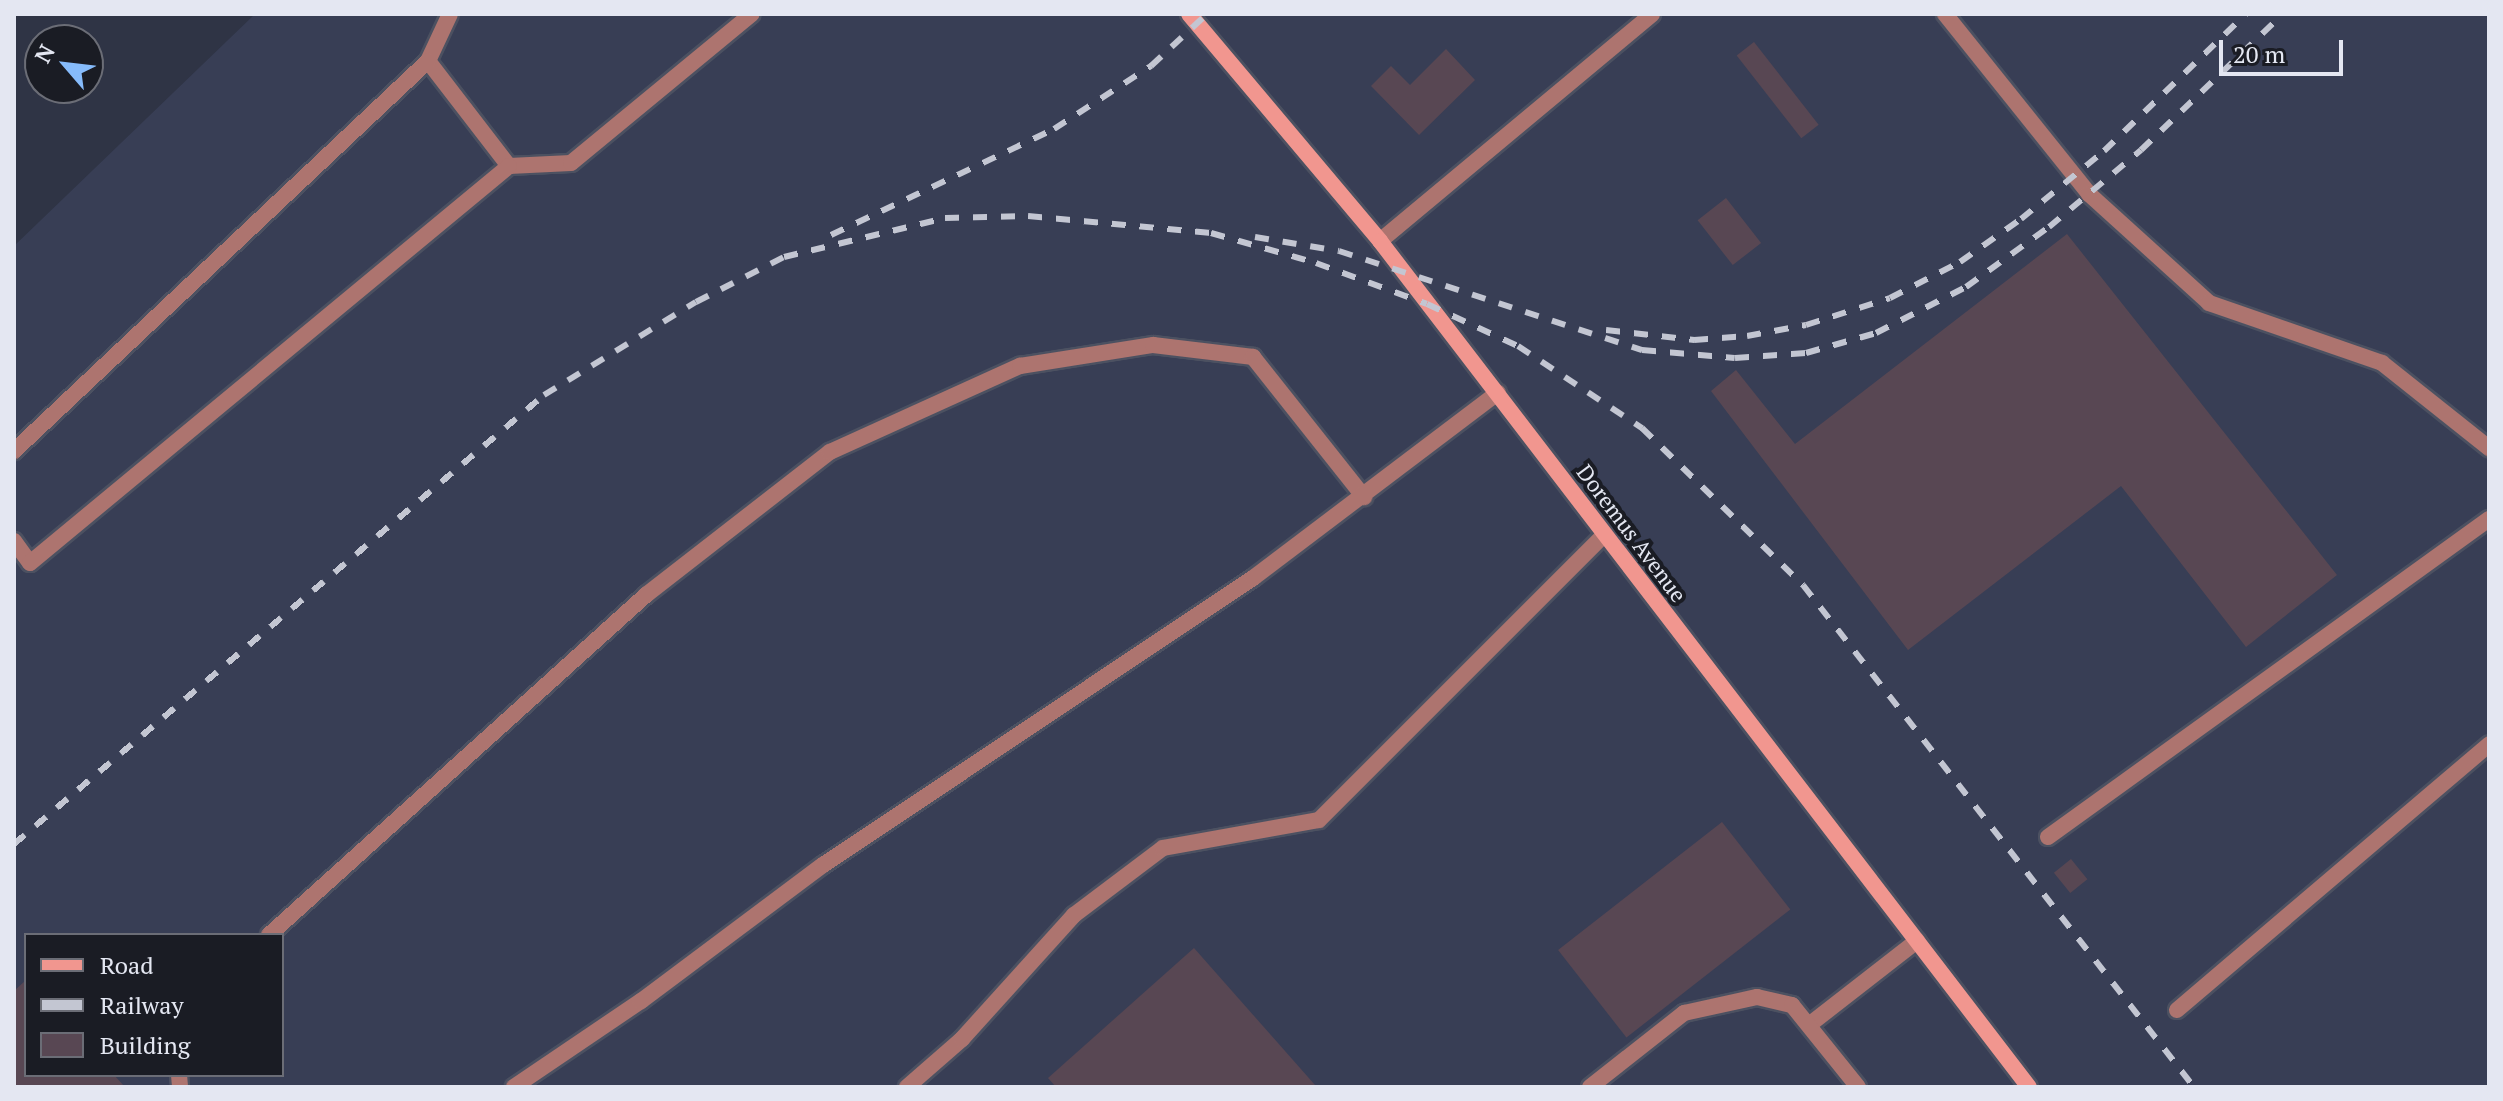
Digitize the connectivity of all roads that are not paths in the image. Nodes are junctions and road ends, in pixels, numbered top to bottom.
1 (450, 14) edge
2 (752, 14) edge
3 (1189, 14) edge
4 (1652, 14) edge
5 (1945, 14) edge
6 (428, 61) junction
7 (509, 166) junction
8 (1380, 241) junction
9 (1498, 393) junction
10 (2489, 448) edge
11 (14, 451) edge
12 (1364, 497) junction
13 (2489, 519) edge
14 (1605, 534) junction
15 (14, 541) edge
16 (2489, 744) edge
17 (2048, 837) dead end
18 (271, 933) edge
19 (1917, 941) junction
20 (2177, 1010) dead end
21 (1809, 1025) junction
22 (514, 1087) edge
23 (907, 1087) edge
24 (1590, 1087) edge
25 (1858, 1087) edge
26 (2029, 1087) edge

1 - 6 lane
2 - 7 lane
3 - 8 main road, Doremus Avenue
4 - 8 lane
5 - 10 lane
6 - 7 lane
6 - 11 lane
7 - 15 lane
8 - 9 main road, Doremus Avenue
9 - 12 lane
9 - 14 main road, Doremus Avenue
12 - 18 lane
12 - 22 lane
13 - 17 lane
14 - 19 main road, Doremus Avenue
14 - 23 lane
16 - 20 lane
19 - 21 lane
19 - 26 main road, Doremus Avenue
21 - 24 lane
21 - 25 lane

